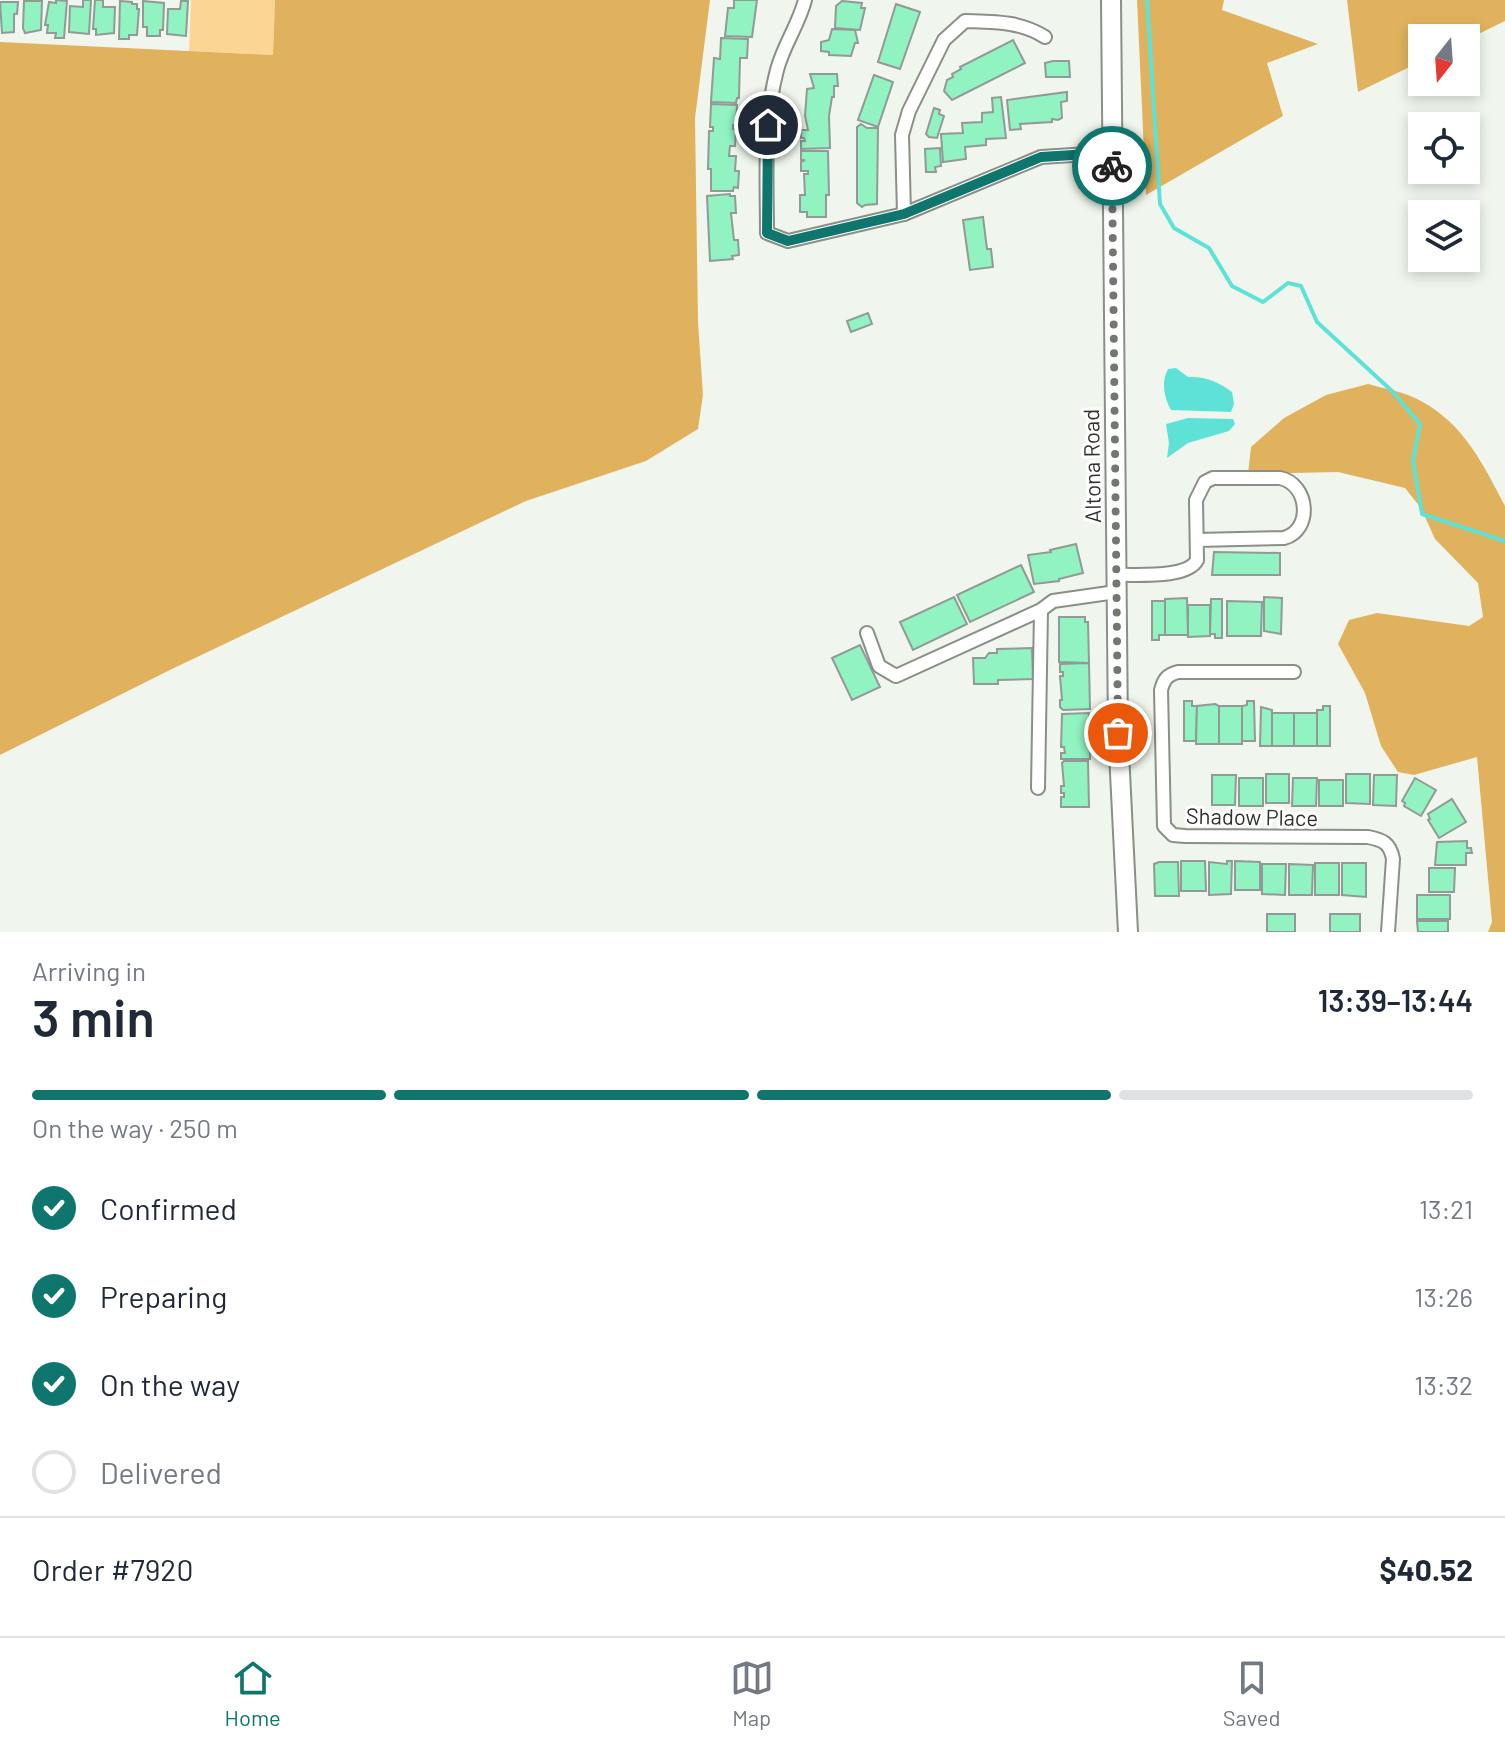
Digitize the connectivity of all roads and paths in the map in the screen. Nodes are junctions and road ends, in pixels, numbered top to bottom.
1 (805, 0) edge
2 (1111, 0) edge
3 (1045, 37) dead end
4 (1112, 157) junction
5 (904, 214) junction
6 (1197, 540) junction
7 (1116, 583) junction
8 (1041, 610) junction
9 (867, 633) dead end
10 (1294, 672) dead end
11 (1038, 788) dead end
12 (1128, 932) edge
13 (1388, 932) edge

1 - 5 street
2 - 4 main road, Altona Road
3 - 5 street
4 - 5 street
4 - 7 main road, Altona Road
6 - 6 street
6 - 7 street
7 - 8 street
7 - 12 main road, Altona Road
8 - 9 street
8 - 11 street
10 - 13 street, Shadow Place

